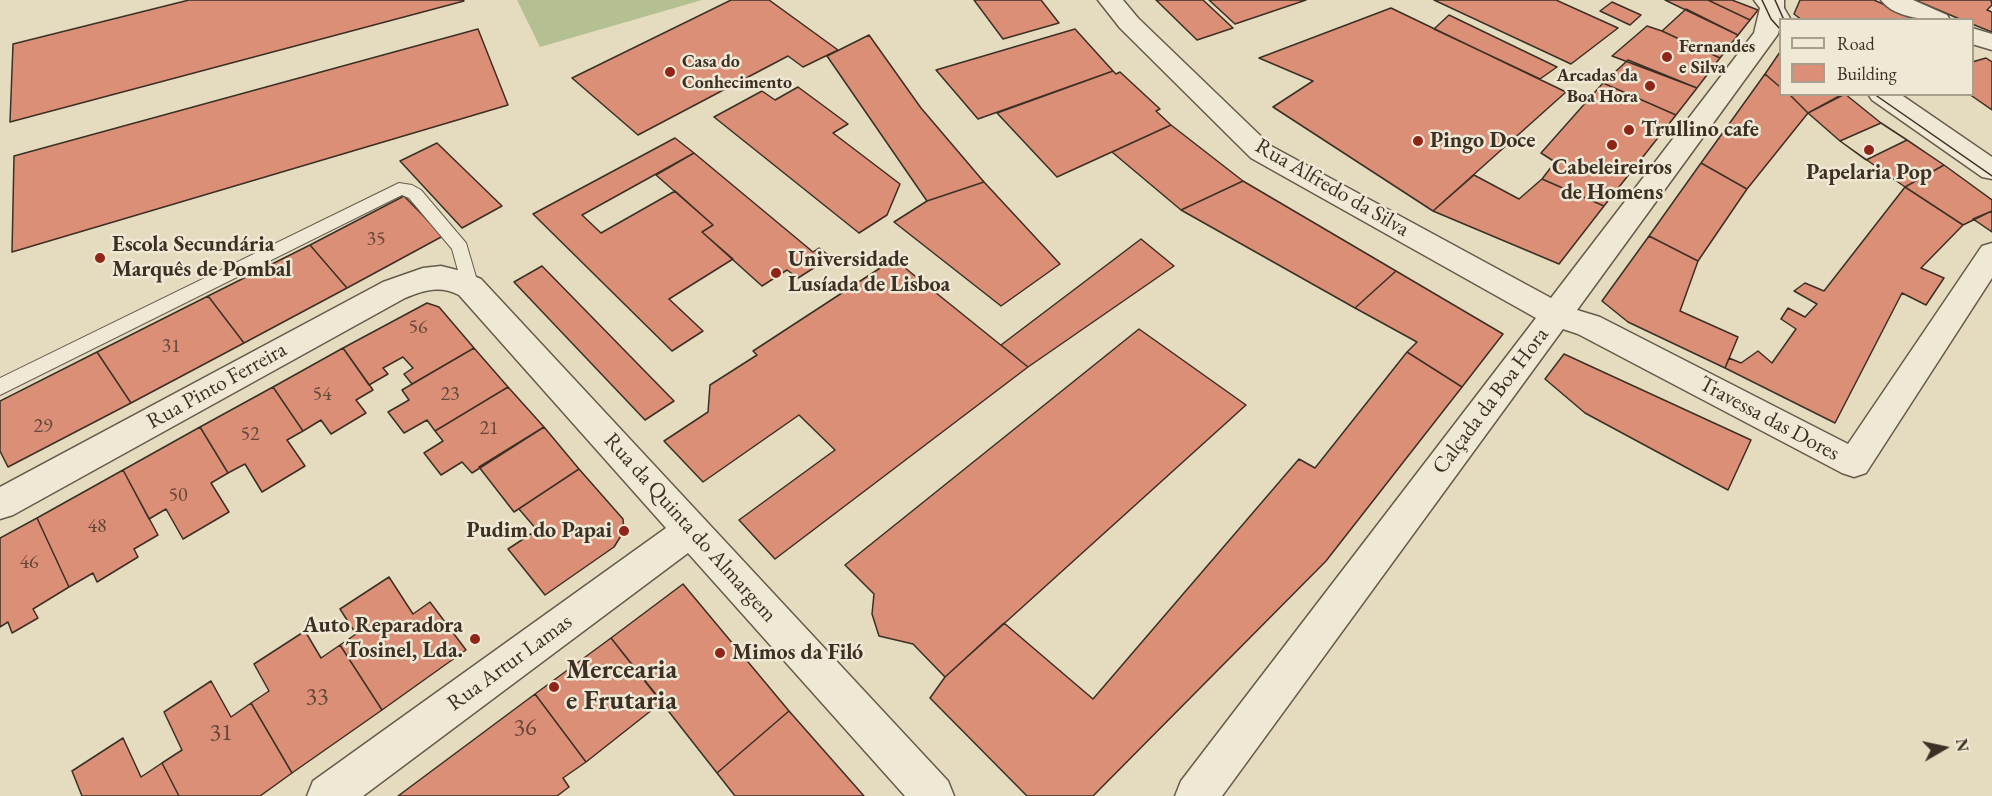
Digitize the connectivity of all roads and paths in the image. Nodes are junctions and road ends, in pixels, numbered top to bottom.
1 (1110, 0) edge
2 (1893, 0) edge
3 (1773, 7) edge
4 (1934, 18) edge
5 (1974, 36) edge
6 (1992, 44) edge
7 (1974, 50) edge
8 (1884, 96) edge
9 (1992, 170) edge
10 (1992, 254) edge
11 (437, 276) joint
12 (470, 287) junction
13 (1556, 315) junction
14 (0, 387) edge
15 (0, 504) edge
16 (691, 530) junction
17 (328, 796) edge
18 (933, 796) edge
19 (1196, 796) edge

1 - 13 street, Rua Alfredo da Silva
2 - 4 street
3 - 13 street, Calçada da Boa Hora
5 - 6 street
6 - 7 street
8 - 9 street
10 - 13 street, Travessa das Dores
11 - 12 street, Rua da Quinta do Almargem
11 - 15 street, Rua Pinto Ferreira
12 - 14 lane
12 - 16 street, Rua da Quinta do Almargem
13 - 19 street, Calçada da Boa Hora
16 - 17 street, Rua Artur Lamas
16 - 18 street, Rua da Quinta do Almargem

